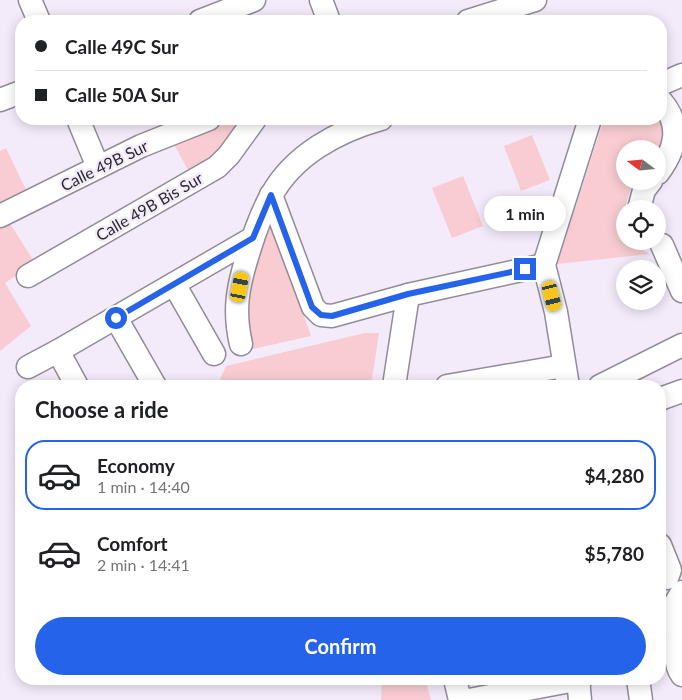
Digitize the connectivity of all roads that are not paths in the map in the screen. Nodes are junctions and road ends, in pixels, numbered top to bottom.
1 (30, 0) edge
2 (254, 0) edge
3 (321, 0) edge
4 (535, 0) edge
5 (36, 15) edge
6 (215, 15) edge
7 (327, 15) edge
8 (487, 15) edge
9 (682, 75) edge
10 (667, 81) edge
11 (15, 94) edge
12 (0, 100) edge
13 (667, 108) edge
14 (80, 125) edge
15 (194, 125) edge
16 (251, 125) edge
17 (361, 125) edge
18 (588, 125) edge
19 (666, 161) edge
20 (98, 167) junction
21 (271, 195) junction
22 (0, 216) edge
23 (253, 238) junction
24 (666, 245) edge
25 (544, 265) junction
26 (28, 276) dead end
27 (174, 284) junction
28 (682, 291) edge
29 (408, 294) junction
30 (116, 318) junction
31 (240, 344) dead end
32 (682, 346) edge
33 (58, 351) junction
34 (214, 354) dead end
35 (28, 366) dead end
36 (566, 376) edge
37 (74, 380) edge
38 (152, 380) edge
39 (395, 380) edge
40 (518, 380) edge
41 (612, 380) edge
42 (682, 391) edge
43 (666, 397) edge
44 (666, 560) edge
45 (673, 581) edge
46 (666, 607) edge
47 (682, 611) edge
48 (679, 666) edge
49 (456, 685) edge
50 (548, 685) edge
51 (579, 685) edge
52 (639, 685) edge
53 (460, 700) edge
54 (469, 700) edge
55 (580, 700) edge
56 (641, 700) edge

1 - 5 street
2 - 6 street
3 - 7 street
4 - 8 street
9 - 10 street
11 - 12 street
13 - 19 street
14 - 20 street
15 - 20 street, Calle 49B Sur
16 - 26 street, Calle 49B Bis Sur
17 - 21 street
18 - 25 street
20 - 22 street, Calle 49B Sur
21 - 23 street
21 - 29 street
23 - 27 street
23 - 31 street
24 - 28 street
25 - 29 street
25 - 36 street
27 - 30 street
27 - 34 street
29 - 39 street
30 - 33 street
30 - 38 street
32 - 41 street
33 - 35 street
33 - 37 street
36 - 40 street
42 - 43 street
44 - 45 street
45 - 46 street
47 - 48 street
49 - 53 street
50 - 54 street
51 - 55 street
52 - 56 street

